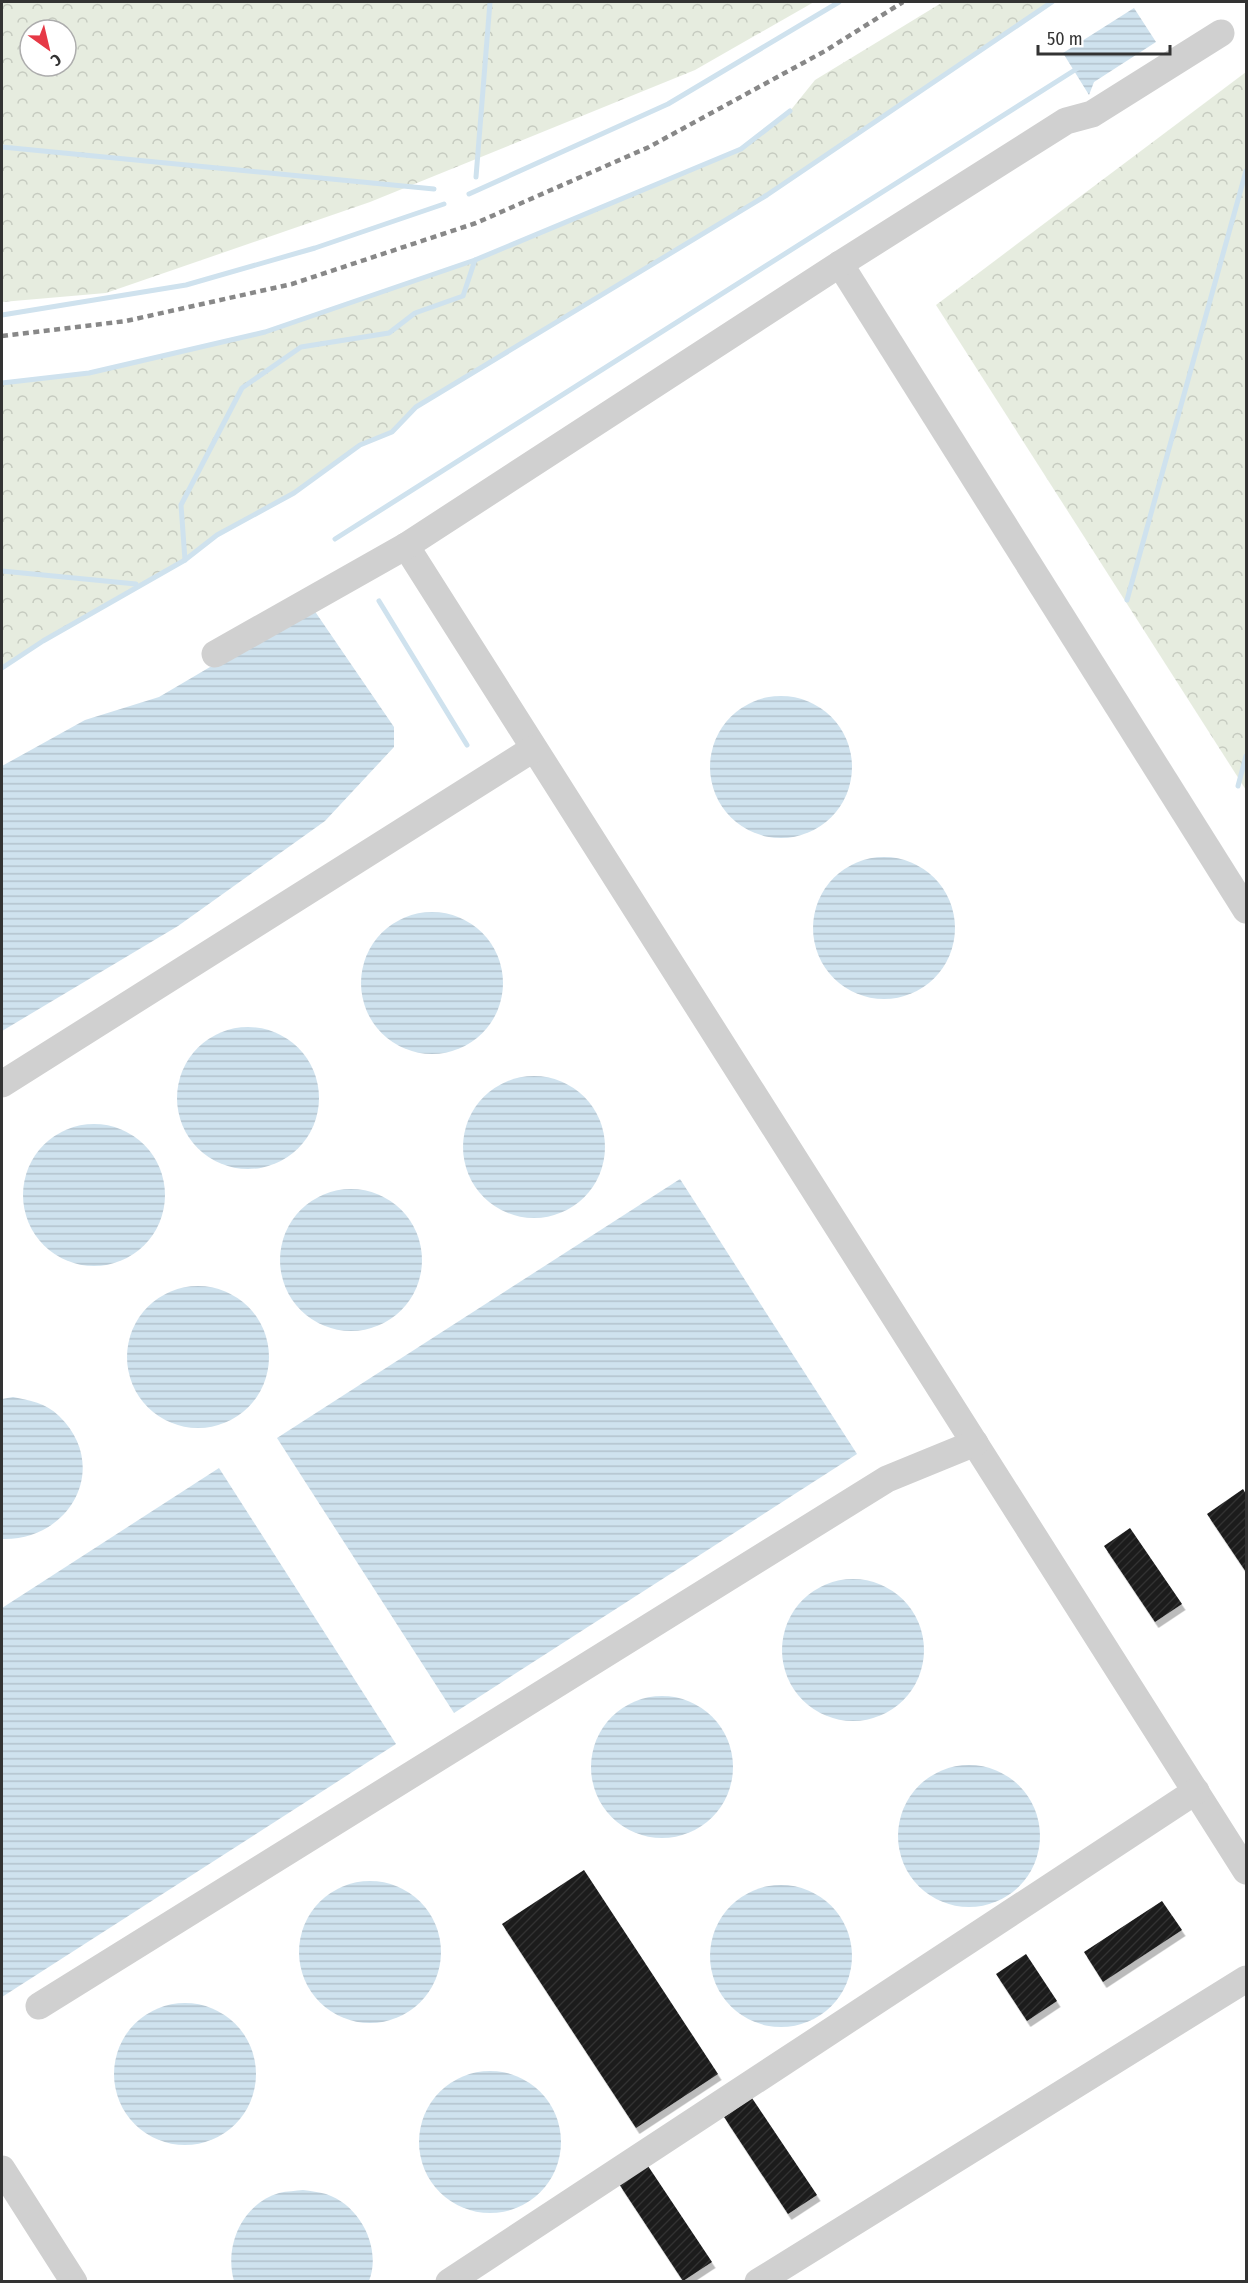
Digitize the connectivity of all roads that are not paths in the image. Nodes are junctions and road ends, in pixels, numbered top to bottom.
1 (1221, 33) dead end
2 (840, 264) junction
3 (406, 546) junction
4 (215, 654) dead end
5 (533, 749) junction
6 (1246, 910) edge
7 (2, 1084) edge
8 (975, 1443) junction
9 (1196, 1791) junction
10 (1246, 1871) edge
11 (1246, 1979) edge
12 (39, 2006) dead end
13 (2, 2169) edge
14 (74, 2282) edge
15 (449, 2282) edge
16 (758, 2282) edge

1 - 2 lane
2 - 3 lane
2 - 6 lane
3 - 4 lane
3 - 5 lane
5 - 7 lane
5 - 8 lane
8 - 9 lane
8 - 12 lane
9 - 10 lane
9 - 15 lane
11 - 16 lane
13 - 14 lane

